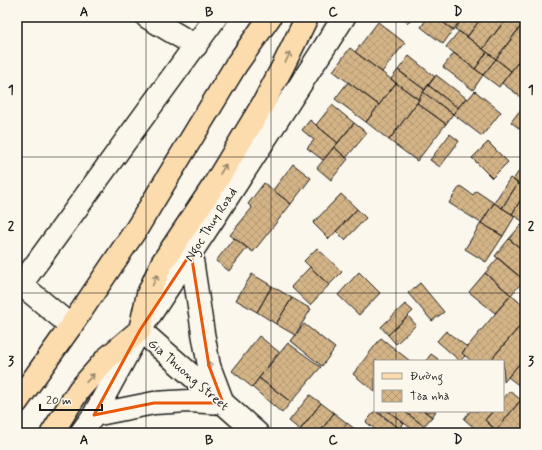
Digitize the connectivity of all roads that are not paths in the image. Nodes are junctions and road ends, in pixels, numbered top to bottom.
1 (147, 17) edge
2 (216, 17) edge
3 (270, 17) edge
4 (307, 17) edge
5 (344, 17) edge
6 (196, 46) junction
7 (191, 253) junction
8 (18, 285) edge
9 (71, 326) junction
10 (140, 330) junction
11 (17, 402) edge
12 (223, 403) junction
13 (94, 415) junction
14 (52, 433) edge
15 (81, 433) edge
16 (257, 433) edge

1 - 6 street
2 - 6 street
3 - 9 main road
10 -> 4 main road
5 - 7 street, Ngoc Thuy Road
6 - 8 street
7 - 10 street, Ngoc Thuy Road
12 -> 7 street
8 - 9 street
9 - 11 main road
10 - 12 street, Gia Thuong Street
10 - 13 street, Ngoc Thuy Road
14 -> 10 main road
12 - 13 street
12 - 16 street, Gia Thuong Street
13 - 15 street, Ngoc Thuy Road

